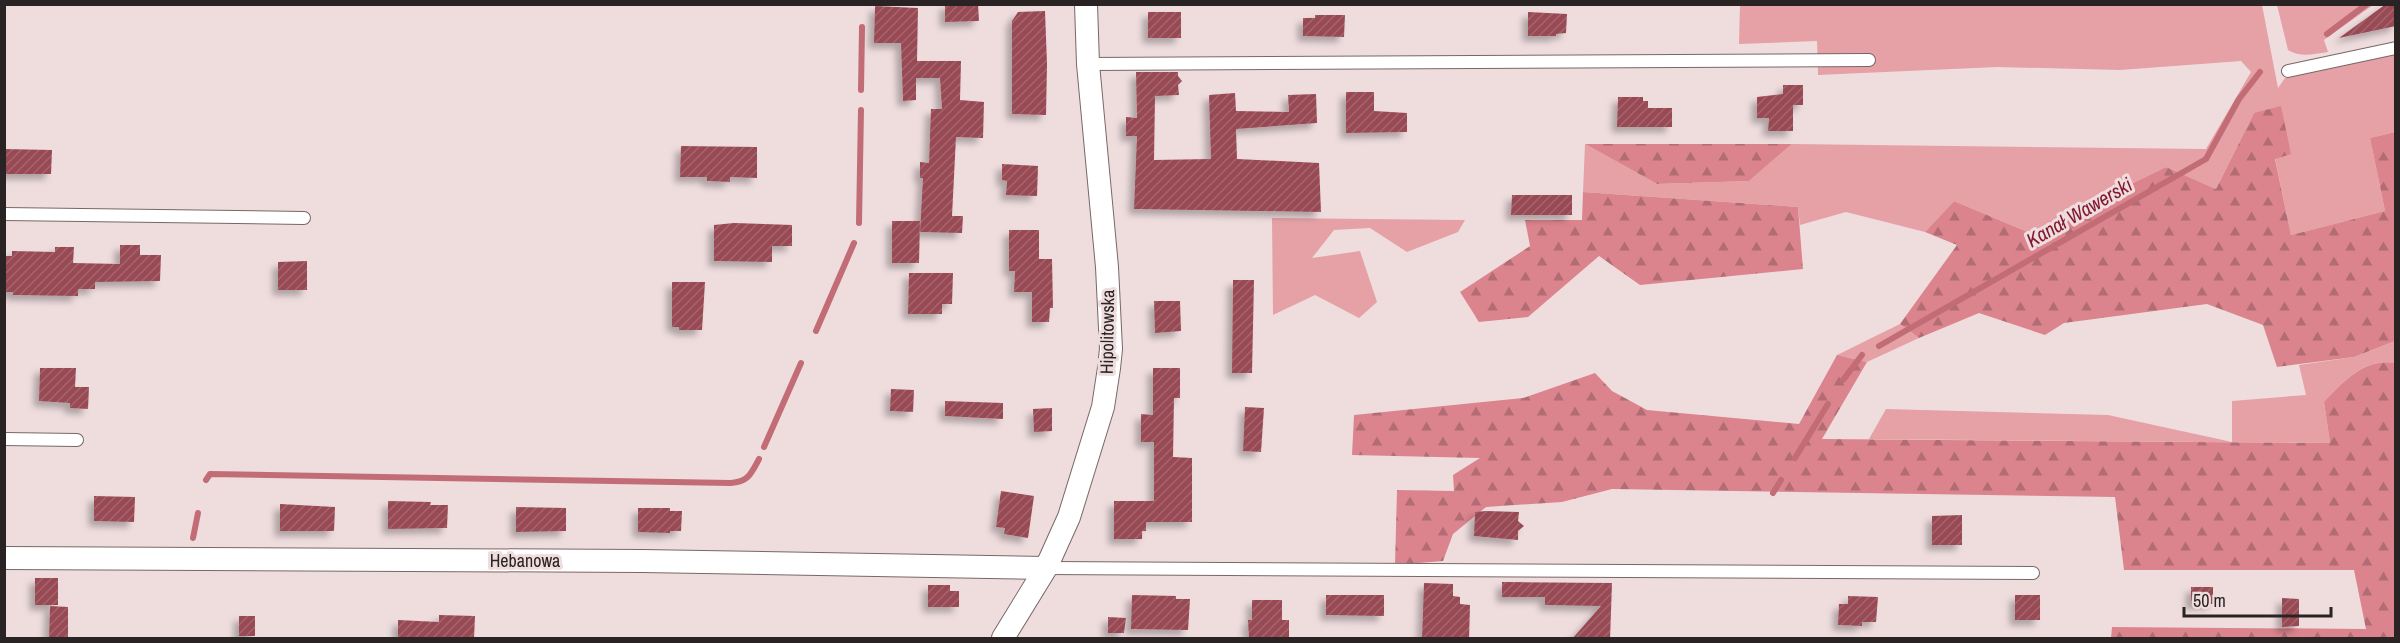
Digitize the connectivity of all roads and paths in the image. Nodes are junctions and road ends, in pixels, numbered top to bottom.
1 (1086, 4) edge
2 (2396, 48) edge
3 (1869, 60) dead end
4 (1088, 64) junction
5 (2288, 71) dead end
6 (4, 214) edge
7 (304, 218) dead end
8 (4, 439) edge
9 (77, 440) dead end
10 (4, 558) edge
11 (1046, 568) junction
12 (2033, 573) dead end
13 (1003, 639) edge

1 - 4 street, Hipolitowska
2 - 5 lane
3 - 4 lane
4 - 11 street, Hipolitowska
6 - 7 lane
8 - 9 lane
10 - 11 street, Hebanowa
11 - 12 lane
11 - 13 street, Hipolitowska

